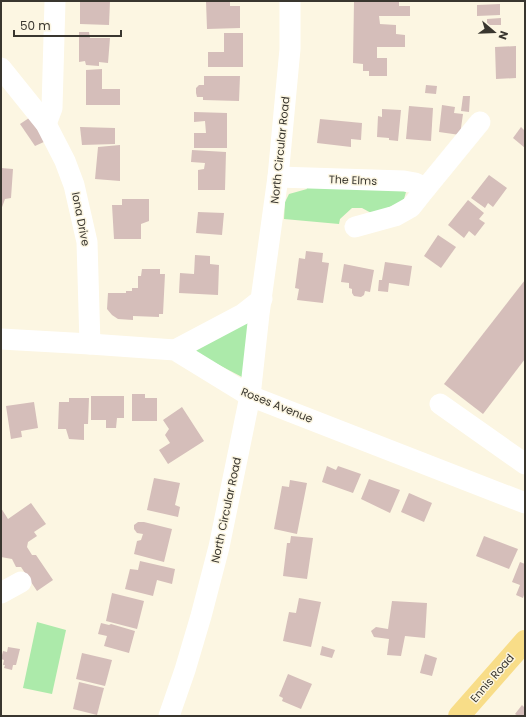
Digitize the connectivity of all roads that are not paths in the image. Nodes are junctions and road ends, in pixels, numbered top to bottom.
1 (55, 1) edge
2 (290, 1) edge
3 (1, 68) edge
4 (480, 122) dead end
5 (46, 124) junction
6 (278, 177) junction
7 (426, 188) junction
8 (355, 227) dead end
9 (262, 299) junction
10 (1, 340) edge
11 (90, 344) junction
12 (175, 350) junction
13 (250, 396) junction
14 (440, 404) dead end
15 (525, 464) edge
16 (525, 503) edge
17 (21, 582) dead end
18 (1, 593) edge
19 (525, 641) edge
20 (465, 714) edge
21 (169, 716) edge

1 - 5 street
2 - 6 street, North Circular Road
3 - 5 street, Iona Drive
4 - 7 street
5 - 11 street, Iona Drive
6 - 7 street, The Elms
6 - 9 street, North Circular Road
7 - 8 street
9 - 12 street
9 - 13 street, North Circular Road
10 - 11 street, Roses Avenue
11 - 12 street, Roses Avenue
12 - 13 street, Roses Avenue
13 - 16 street, Roses Avenue
13 - 21 street, North Circular Road
14 - 15 street
17 - 18 street
19 - 20 main road, Ennis Road

